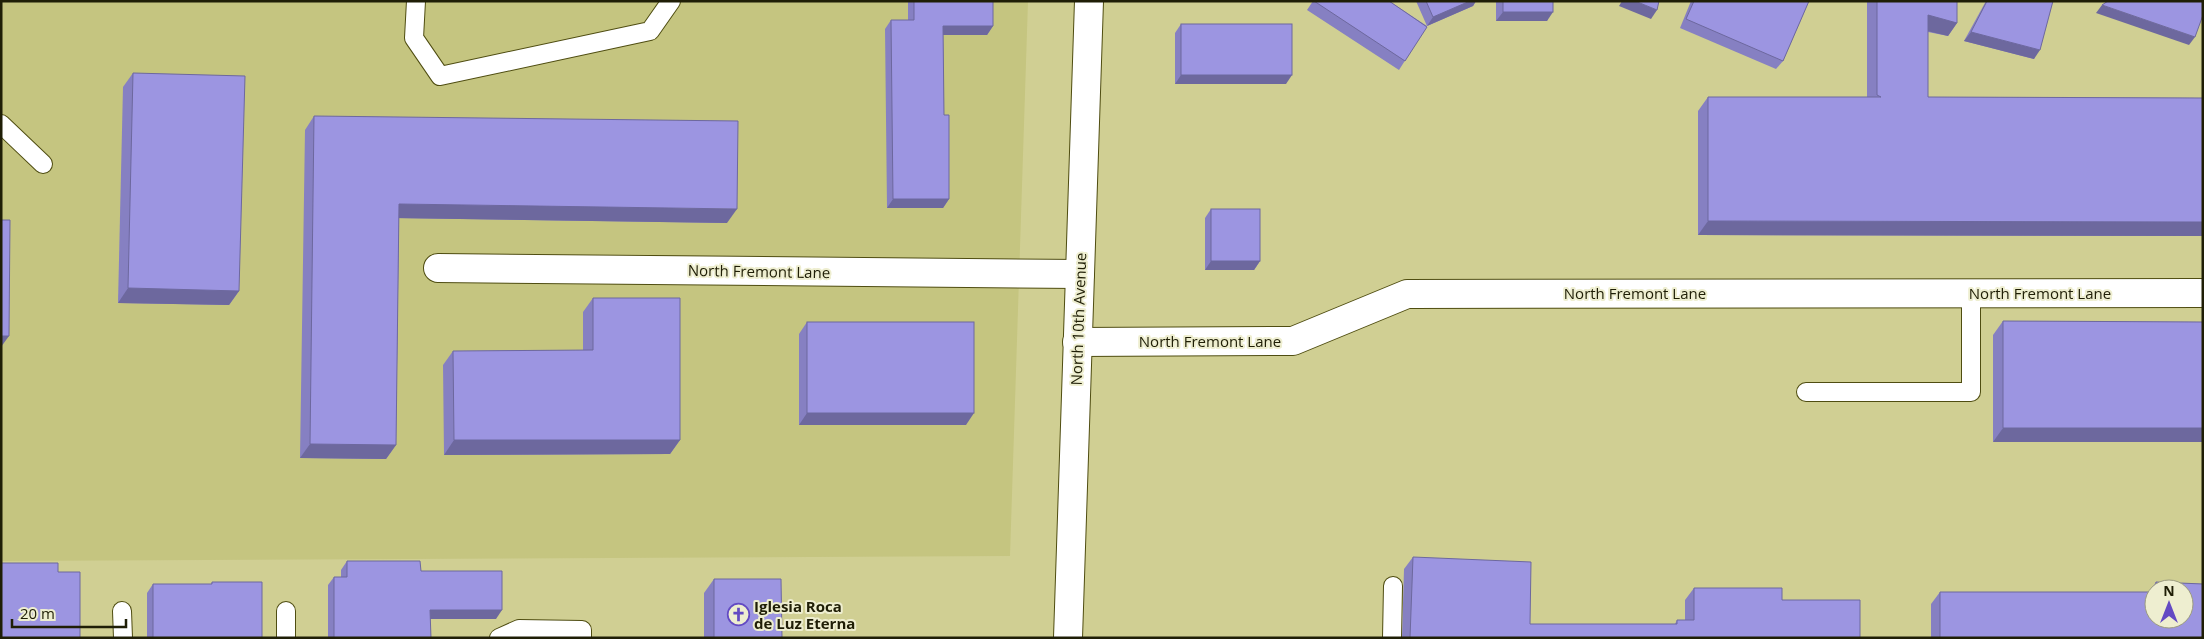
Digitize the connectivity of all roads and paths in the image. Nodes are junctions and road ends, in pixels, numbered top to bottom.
1 (416, 1) edge
2 (671, 1) edge
3 (1089, 1) edge
4 (1, 124) edge
5 (43, 164) dead end
6 (438, 268) dead end
7 (1080, 274) junction
8 (1971, 293) junction
9 (2203, 293) edge
10 (1077, 342) junction
11 (1806, 392) dead end
12 (1392, 586) dead end
13 (122, 611) dead end
14 (286, 611) dead end
15 (123, 638) edge
16 (286, 638) edge
17 (499, 638) edge
18 (582, 638) edge
19 (1068, 638) edge
20 (1392, 638) edge

1 - 2 lane
3 - 7 street, North 10th Avenue
4 - 5 lane
6 - 7 street, North Fremont Lane
7 - 10 street, North 10th Avenue
8 - 9 street, North Fremont Lane
8 - 10 street, North Fremont Lane
8 - 11 lane
10 - 19 street, North 10th Avenue
12 - 20 lane
13 - 15 lane
14 - 16 lane
17 - 18 lane

